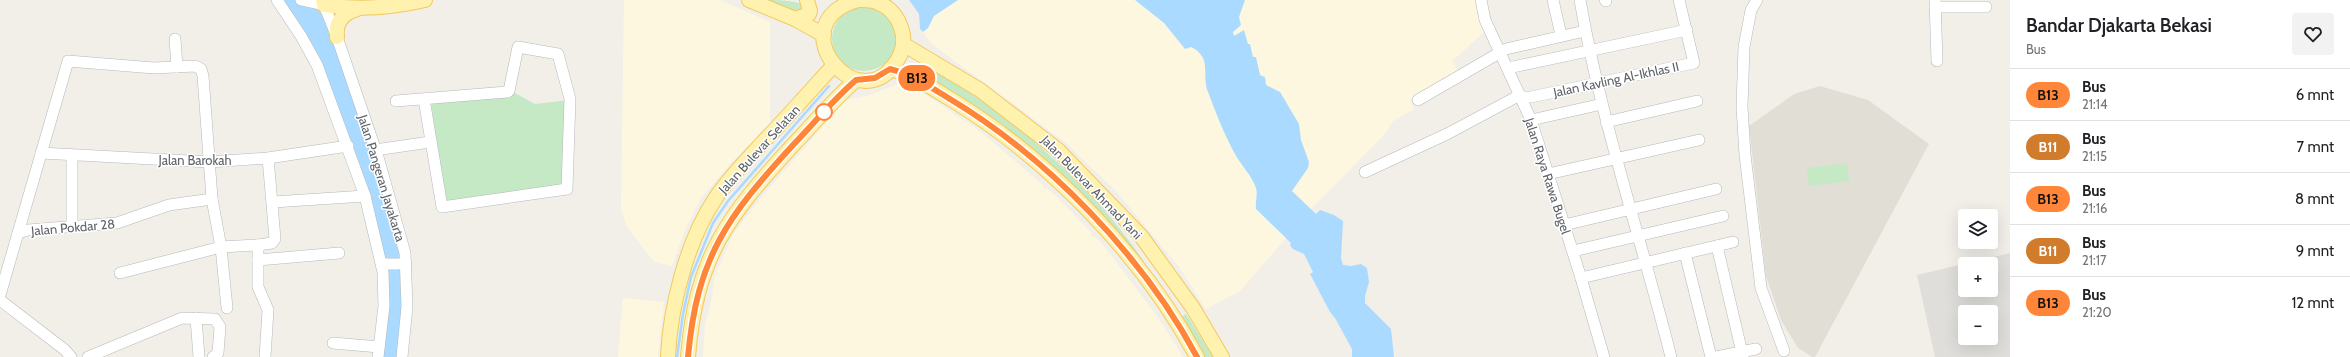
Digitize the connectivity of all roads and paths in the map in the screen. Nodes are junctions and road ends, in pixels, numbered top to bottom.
1 (277, 0) edge
2 (301, 0) edge
3 (425, 0) edge
4 (749, 0) edge
5 (807, 0) edge
6 (829, 0) edge
7 (1481, 0) edge
8 (1552, 0) edge
9 (1580, 0) edge
10 (1679, 0) edge
11 (1757, 0) edge
12 (855, 1) edge
13 (875, 1) edge
14 (321, 2) edge
15 (353, 4) edge
16 (891, 4) edge
17 (1935, 4) edge
18 (1986, 7) dead end
19 (796, 19) junction
20 (1687, 30) junction
21 (1585, 31) junction
22 (824, 35) junction
23 (1561, 35) junction
24 (337, 37) junction
25 (175, 39) dead end
26 (903, 44) junction
27 (1589, 50) junction
28 (1500, 53) junction
29 (928, 58) junction
30 (1936, 61) dead end
31 (834, 65) junction
32 (177, 67) junction
33 (1508, 68) junction
34 (890, 69) junction
35 (915, 77) junction
36 (823, 78) junction
37 (856, 80) junction
38 (1597, 83) junction
39 (841, 93) junction
40 (1521, 96) junction
41 (424, 99) junction
42 (1418, 100) dead end
43 (396, 101) dead end
44 (1697, 101) dead end
45 (1602, 104) junction
46 (1531, 120) junction
47 (1606, 122) junction
48 (1699, 140) dead end
49 (431, 145) junction
50 (348, 146) junction
51 (41, 153) junction
52 (377, 153) junction
53 (72, 156) junction
54 (268, 158) junction
55 (1617, 158) junction
56 (209, 162) junction
57 (1365, 172) dead end
58 (1548, 174) junction
59 (1716, 189) dead end
60 (365, 196) junction
61 (212, 199) junction
62 (273, 202) junction
63 (1631, 208) junction
64 (1723, 216) dead end
65 (1564, 224) junction
66 (72, 226) junction
67 (18, 233) junction
68 (1639, 234) junction
69 (1733, 242) dead end
70 (258, 245) junction
71 (1717, 246) junction
72 (221, 247) junction
73 (1573, 251) junction
74 (339, 253) dead end
75 (1685, 253) junction
76 (258, 260) junction
77 (1647, 262) junction
78 (382, 264) junction
79 (406, 264) junction
80 (120, 273) dead end
81 (1581, 278) junction
82 (0, 295) edge
83 (0, 300) edge
84 (227, 308) dead end
85 (196, 318) junction
86 (334, 343) dead end
87 (1756, 348) dead end
88 (378, 352) edge
89 (1742, 354) edge
90 (1788, 355) edge
91 (71, 357) edge
92 (88, 357) edge
93 (199, 357) edge
94 (213, 357) edge
95 (265, 357) edge
96 (402, 357) edge
97 (668, 357) edge
98 (688, 357) edge
99 (1197, 357) edge
100 (1222, 357) edge
101 (1604, 357) edge
102 (1672, 357) edge
103 (1711, 357) edge
104 (1716, 357) edge

1 - 50 street
2 - 14 street
3 - 15 main road
4 - 19 main road
5 - 19 main road
6 - 12 main road
7 - 28 street, Jalan Raya Rawa Bugel
8 - 23 street
9 - 21 street
10 - 20 street, Jalan Kavling Al-Ikhlas II
11 - 90 street
12 - 13 main road
12 - 22 main road
13 - 16 main road
14 - 15 main road
14 - 24 street, Jalan Pangeran Jayakarta
15 - 24 main road
16 - 26 main road
17 - 18 street
17 - 30 street
19 - 22 main road
20 - 27 street
20 - 38 street, Jalan Kavling Al-Ikhlas II
21 - 23 street
21 - 27 street
22 - 31 main road
23 - 28 street
24 - 52 street, Jalan Pangeran Jayakarta
25 - 32 street
26 - 29 main road, Jalan Bulevar Ahmad Yani
26 - 34 main road
27 - 33 street
27 - 38 street
28 - 33 street, Jalan Raya Rawa Bugel
28 - 42 street
29 - 35 main road
29 - 100 main road, Jalan Bulevar Ahmad Yani
31 - 36 main road, Jalan Bulevar Selatan
31 - 37 main road
32 - 51 street
32 - 56 street
33 - 40 street, Jalan Raya Rawa Bugel
34 - 35 main road, Jalan Bulevar Ahmad Yani
34 - 37 main road
35 - 99 main road, Jalan Bulevar Ahmad Yani
36 - 39 main road
36 - 97 main road, Jalan Bulevar Selatan
37 - 39 main road, Jalan Bulevar Selatan
38 - 40 street, Jalan Kavling Al-Ikhlas II
38 - 45 street
39 - 98 main road, Jalan Bulevar Selatan
40 - 46 street, Jalan Raya Rawa Bugel
40 - 57 street
41 - 43 street
41 - 49 street
41 - 49 street
44 - 47 street
45 - 46 street
45 - 47 street
46 - 58 street, Jalan Raya Rawa Bugel
47 - 55 street
48 - 55 street
49 - 52 street
50 - 54 street, Jalan Barokah
50 - 60 street
51 - 53 street, Jalan Barokah
51 - 67 street
52 - 79 street, Jalan Pangeran Jayakarta
53 - 56 street, Jalan Barokah
53 - 66 street
54 - 56 street, Jalan Barokah
54 - 62 street
55 - 58 street
55 - 63 street
56 - 61 street
58 - 65 street, Jalan Raya Rawa Bugel
59 - 63 street
60 - 62 street
60 - 78 street
61 - 66 street, Jalan Pokdar 28
61 - 72 street
62 - 70 street
63 - 65 street
63 - 68 street
64 - 68 street
65 - 73 street, Jalan Raya Rawa Bugel
66 - 67 street, Jalan Pokdar 28
67 - 82 street, Jalan Pokdar 28
68 - 73 street
68 - 77 street
69 - 71 street
70 - 72 street
70 - 76 street
71 - 75 street
71 - 89 street
72 - 80 street
72 - 84 street
73 - 81 street, Jalan Raya Rawa Bugel
74 - 76 street
75 - 77 street
75 - 103 street
76 - 95 street
77 - 81 street
77 - 102 street
78 - 79 street
78 - 88 street
79 - 96 street, Jalan Pangeran Jayakarta
81 - 101 street, Jalan Raya Rawa Bugel
83 - 91 street
85 - 92 street
85 - 93 street
85 - 94 street
86 - 88 street
87 - 89 street
89 - 104 street

